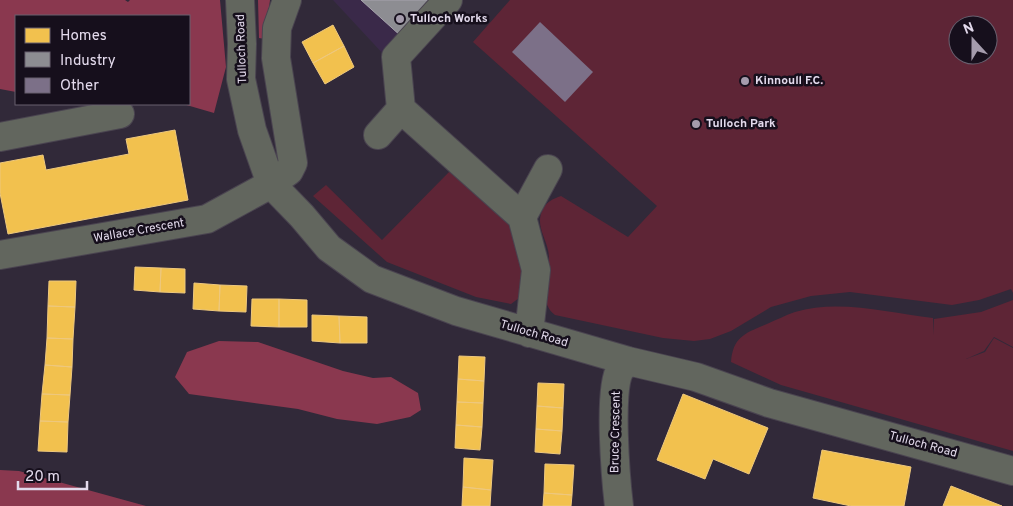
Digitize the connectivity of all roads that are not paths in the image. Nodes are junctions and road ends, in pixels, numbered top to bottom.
1 (240, 0) edge
2 (287, 0) edge
3 (448, 0) edge
4 (402, 109) junction
5 (120, 114) dead end
6 (378, 135) dead end
7 (0, 137) edge
8 (548, 169) dead end
9 (271, 184) junction
10 (522, 217) junction
11 (0, 252) edge
12 (529, 333) junction
13 (628, 361) junction
14 (1013, 471) edge
15 (619, 506) edge

1 - 9 street, Tulloch Road
2 - 9 street, Wallace Crescent
3 - 4 street
4 - 6 street
4 - 10 street
5 - 7 street
8 - 10 street
9 - 11 street, Wallace Crescent
9 - 12 street, Tulloch Road
10 - 12 street
12 - 13 street, Tulloch Road
13 - 14 street, Tulloch Road
13 - 15 street, Bruce Crescent

